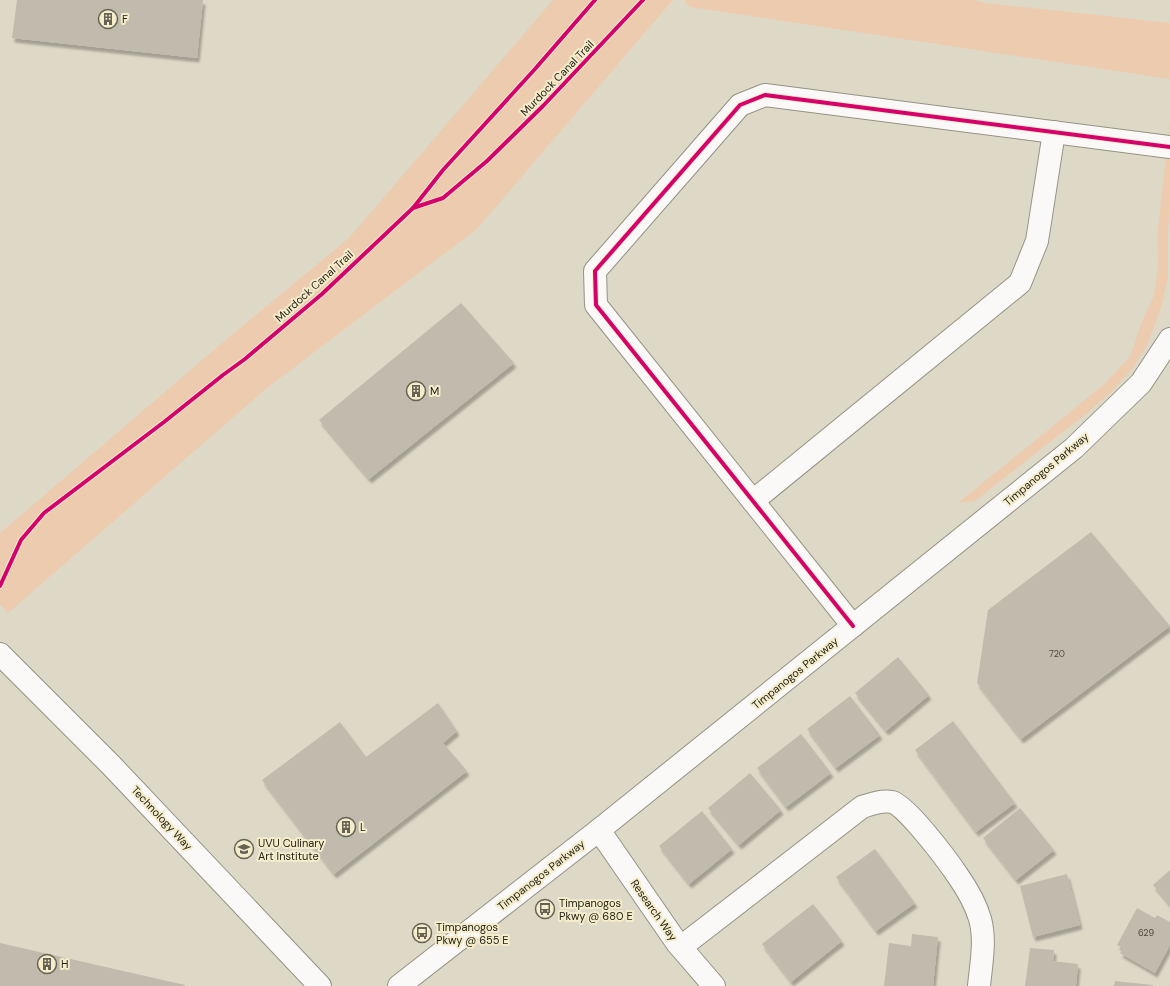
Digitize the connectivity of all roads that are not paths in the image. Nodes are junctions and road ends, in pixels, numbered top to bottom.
1 (1054, 132) junction
2 (1170, 147) edge
3 (1170, 340) edge
4 (753, 501) junction
5 (853, 626) junction
6 (0, 654) edge
7 (599, 830) junction
8 (681, 947) junction
9 (320, 986) edge
10 (399, 986) edge
11 (714, 986) edge
12 (979, 986) edge

1 - 2 street
1 - 4 street
1 - 4 street
3 - 5 street, Timpanogos Parkway
4 - 5 street
5 - 7 street, Timpanogos Parkway
6 - 9 street, Technology Way
7 - 8 street, Research Way
7 - 10 street, Timpanogos Parkway
8 - 11 street, Research Way
8 - 12 street

